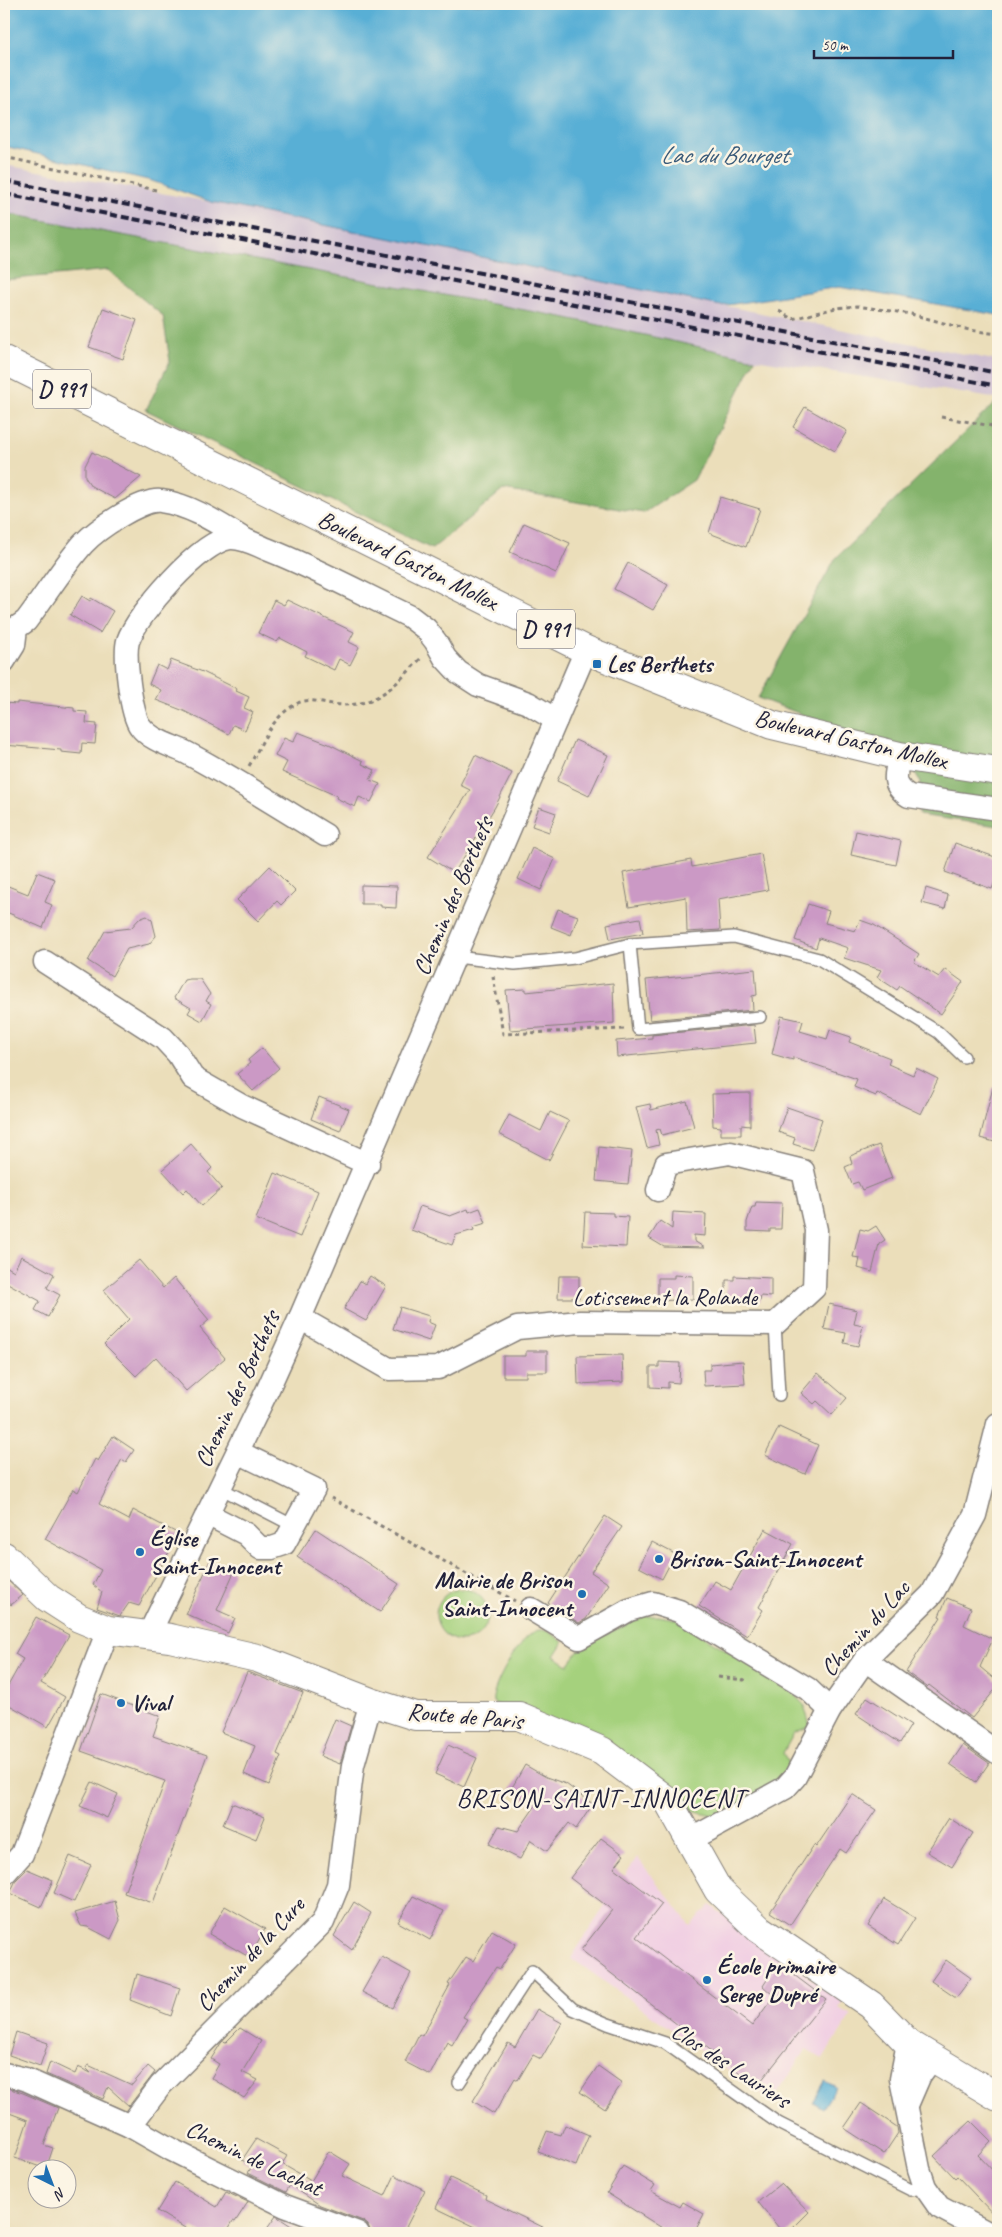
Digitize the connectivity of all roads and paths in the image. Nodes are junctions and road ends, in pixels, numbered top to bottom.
1 (4, 157) edge
2 (156, 190) dead end
3 (779, 311) dead end
4 (998, 334) edge
5 (4, 360) edge
6 (941, 417) dead end
7 (998, 427) edge
8 (244, 539) junction
9 (10, 625) edge
10 (436, 642) junction
11 (586, 650) junction
12 (4, 661) edge
13 (556, 720) junction
14 (900, 756) junction
15 (998, 771) edge
16 (238, 783) junction
17 (998, 809) edge
18 (325, 835) dead end
19 (630, 944) junction
20 (456, 957) junction
21 (491, 961) junction
22 (45, 962) dead end
23 (760, 1016) dead end
24 (638, 1029) junction
25 (964, 1057) dead end
26 (368, 1164) junction
27 (658, 1190) dead end
28 (300, 1318) junction
29 (775, 1324) junction
30 (779, 1395) dead end
31 (998, 1424) edge
32 (238, 1452) junction
33 (220, 1488) junction
34 (314, 1489) junction
35 (207, 1514) junction
36 (294, 1526) junction
37 (4, 1556) edge
38 (531, 1609) joint
39 (108, 1630) junction
40 (149, 1634) junction
41 (865, 1660) junction
42 (371, 1702) junction
43 (830, 1710) junction
44 (998, 1753) edge
45 (690, 1840) junction
46 (4, 1874) edge
47 (908, 2043) junction
48 (932, 2059) junction
49 (14, 2076) edge
50 (459, 2082) dead end
51 (998, 2097) edge
52 (906, 2104) junction
53 (130, 2126) junction
54 (925, 2187) junction
55 (358, 2233) edge
56 (988, 2233) edge

1 - 2 path
3 - 4 path
5 - 11 street, Boulevard Gaston Mollex / D 991
6 - 7 path
8 - 9 street
8 - 10 street
8 - 16 street
9 - 12 street
10 - 13 street
10 - 16 path
11 - 13 street, Chemin des Berthets
11 - 14 street, Boulevard Gaston Mollex / D 991
13 - 20 street, Chemin des Berthets
14 - 15 street, Boulevard Gaston Mollex / D 991
14 - 17 street
16 - 18 street
19 - 21 lane
19 - 24 lane
19 - 25 lane
20 - 21 lane
20 - 26 street, Chemin des Berthets
21 - 24 path
22 - 26 street
23 - 24 lane
26 - 28 street, Chemin des Berthets
27 - 29 street, Lotissement la Rolande
28 - 29 street, Lotissement la Rolande
28 - 32 street, Chemin des Berthets
29 - 30 lane
31 - 41 street, Chemin du Lac
32 - 33 street, Chemin des Berthets
32 - 34 street
33 - 35 street, Chemin des Berthets
33 - 36 lane
34 - 36 street
34 - 38 path
35 - 36 street
35 - 40 street, Chemin des Berthets
37 - 39 street, Route de Paris
38 - 43 street
39 - 40 street, Route de Paris
39 - 46 street
40 - 42 street, Route de Paris
41 - 43 street, Chemin du Lac
41 - 44 street
42 - 45 street, Route de Paris
42 - 53 street, Chemin de la Cure
43 - 45 street, Chemin du Lac
45 - 47 street, Route de Paris
47 - 48 street, Route de Paris
47 - 52 street
48 - 51 street, Route de Paris
48 - 52 street
49 - 53 street, Chemin de Lachat
50 - 54 lane, Clos des Lauriers
52 - 54 street
53 - 55 street, Chemin de Lachat
54 - 56 street

